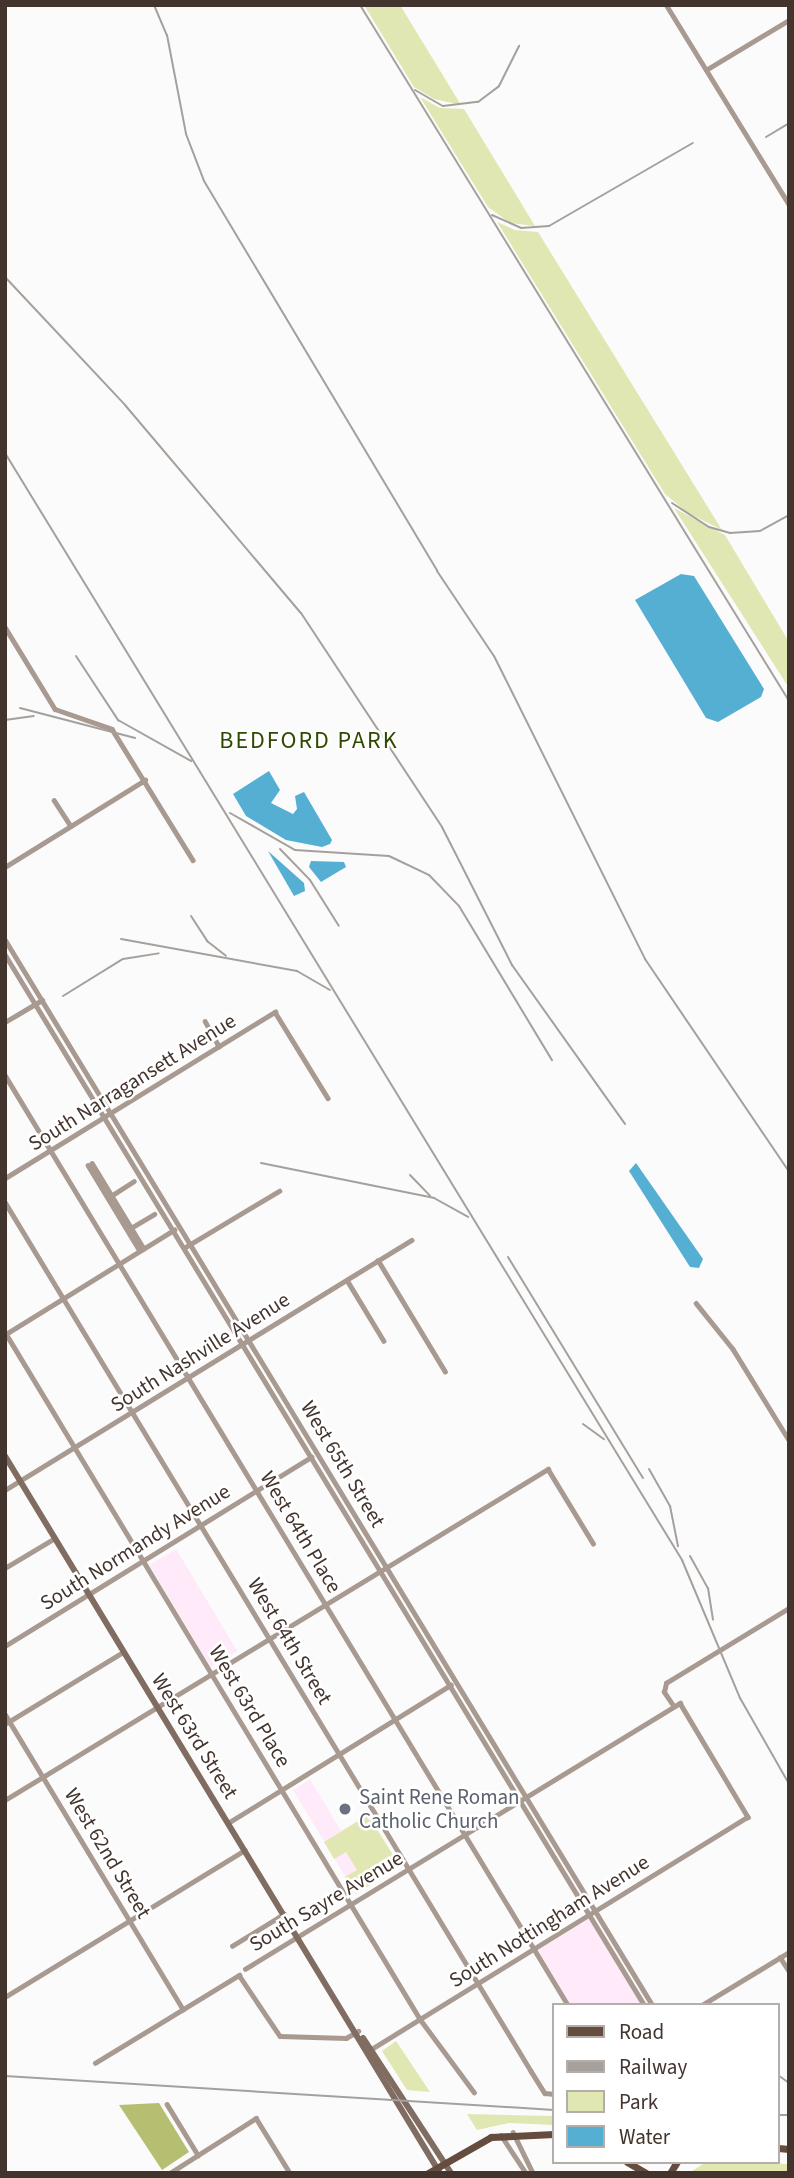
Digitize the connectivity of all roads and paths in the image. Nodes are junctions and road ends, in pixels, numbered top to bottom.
1 (666, 5) edge
2 (789, 20) edge
3 (706, 70) junction
4 (788, 205) edge
5 (5, 627) edge
6 (145, 780) junction
7 (54, 800) dead end
8 (71, 826) junction
9 (193, 860) dead end
10 (5, 867) edge
11 (5, 940) edge
12 (5, 955) edge
13 (42, 1000) junction
14 (35, 1004) junction
15 (205, 1021) dead end
16 (5, 1022) edge
17 (219, 1046) junction
18 (5, 1075) edge
19 (328, 1098) dead end
20 (112, 1112) junction
21 (104, 1117) junction
22 (51, 1150) junction
23 (90, 1164) dead end
24 (5, 1178) edge
25 (134, 1181) dead end
26 (279, 1191) dead end
27 (110, 1197) junction
28 (5, 1202) edge
29 (154, 1214) dead end
30 (180, 1227) junction
31 (129, 1229) junction
32 (173, 1231) junction
33 (411, 1240) dead end
34 (191, 1244) junction
35 (184, 1248) junction
36 (142, 1250) junction
37 (378, 1260) junction
38 (120, 1264) junction
39 (347, 1280) junction
40 (64, 1298) junction
41 (696, 1303) dead end
42 (6, 1334) edge
43 (249, 1340) junction
44 (384, 1341) dead end
45 (242, 1344) junction
46 (445, 1371) dead end
47 (188, 1377) junction
48 (132, 1412) junction
49 (789, 1440) edge
50 (75, 1447) junction
51 (318, 1453) junction
52 (5, 1457) edge
53 (311, 1457) junction
54 (20, 1481) junction
55 (5, 1490) edge
56 (257, 1491) junction
57 (201, 1525) junction
58 (54, 1538) junction
59 (593, 1543) dead end
60 (144, 1561) junction
61 (387, 1567) junction
62 (5, 1568) edge
63 (380, 1571) junction
64 (89, 1595) junction
65 (326, 1605) junction
66 (789, 1608) edge
67 (270, 1639) junction
68 (5, 1646) edge
69 (123, 1652) junction
70 (212, 1674) junction
71 (456, 1682) junction
72 (450, 1686) junction
73 (156, 1707) junction
74 (674, 1707) junction
75 (5, 1714) edge
76 (396, 1719) junction
77 (7, 1722) edge
78 (339, 1754) junction
79 (43, 1777) junction
80 (282, 1789) junction
81 (523, 1799) junction
82 (5, 1800) edge
83 (748, 1816) joint
84 (228, 1823) junction
85 (465, 1834) junction
86 (245, 1850) junction
87 (409, 1869) junction
88 (351, 1904) junction
89 (592, 1912) junction
90 (284, 1914) junction
91 (130, 1920) junction
92 (298, 1936) junction
93 (232, 1946) dead end
94 (535, 1949) junction
95 (789, 1952) edge
96 (780, 1957) junction
97 (245, 1969) dead end
98 (789, 1971) edge
99 (478, 1984) junction
100 (5, 1997) edge
101 (567, 2003) edge
102 (643, 2003) edge
103 (651, 2003) edge
104 (705, 2003) edge
105 (183, 2009) junction
106 (420, 2019) junction
107 (358, 2031) junction
108 (370, 2051) junction
109 (95, 2063) dead end
110 (474, 2092) dead end
111 (552, 2095) edge
112 (167, 2104) dead end
113 (513, 2132) junction
114 (500, 2134) junction
115 (552, 2136) edge
116 (198, 2155) junction
117 (444, 2162) junction
118 (630, 2164) edge
119 (438, 2170) edge
120 (170, 2173) edge
121 (289, 2173) edge
122 (428, 2173) edge
123 (451, 2173) edge
124 (526, 2173) edge
125 (533, 2173) edge
126 (646, 2173) edge

1 - 3 street
2 - 3 street
3 - 4 street
5 - 6 street
6 - 8 street
6 - 9 street
7 - 8 street
8 - 10 street
11 - 13 street, West 65th Street
12 - 14 street, West 65th Street
13 - 14 street
13 - 20 street, West 65th Street
14 - 16 street
14 - 21 street, West 65th Street
15 - 17 street
17 - 19 street, South Narragansett Avenue
17 - 20 street, South Narragansett Avenue
18 - 22 street, West 64th Place
20 - 21 street, South Narragansett Avenue
20 - 30 street, West 65th Street
21 - 22 street, South Narragansett Avenue
21 - 32 street, West 65th Street
22 - 24 street, South Narragansett Avenue
22 - 38 street, West 64th Place
23 - 27 street
25 - 27 street
26 - 34 street
27 - 31 street
28 - 40 street, West 64th Street
29 - 31 street
30 - 32 street
30 - 34 street, West 65th Street
31 - 36 street
32 - 35 street, West 65th Street
32 - 36 street
33 - 37 street, South Nashville Avenue
34 - 35 street
34 - 43 street, West 65th Street
35 - 45 street, West 65th Street
36 - 38 street
37 - 39 street, South Nashville Avenue
37 - 46 street
38 - 40 street
38 - 47 street, West 64th Place
39 - 43 street, South Nashville Avenue
39 - 44 street
40 - 42 street
40 - 48 street, West 64th Street
41 - 49 street
42 - 50 street, West 63rd Place
43 - 45 street, South Nashville Avenue
43 - 51 street, West 65th Street
45 - 47 street, South Nashville Avenue
45 - 53 street, West 65th Street
47 - 48 street, South Nashville Avenue
47 - 56 street, West 64th Place
48 - 50 street, South Nashville Avenue
48 - 57 street, West 64th Street
50 - 54 street, South Nashville Avenue
50 - 60 street, West 63rd Place
51 - 53 street, South Normandy Avenue
51 - 61 street, West 65th Street
52 - 54 main road, West 63rd Street
53 - 56 street, South Normandy Avenue
53 - 63 street, West 65th Street
54 - 55 street, South Nashville Avenue
54 - 58 main road, West 63rd Street
56 - 57 street, South Normandy Avenue
56 - 65 street, West 64th Place
57 - 60 street, South Normandy Avenue
57 - 67 street, West 64th Street
58 - 62 street
58 - 64 main road, West 63rd Street
59 - 61 street
60 - 64 street, South Normandy Avenue
60 - 70 street, West 63rd Place
61 - 63 street
61 - 71 street, West 65th Street
63 - 65 street
63 - 72 street, West 65th Street
64 - 68 street, South Normandy Avenue
64 - 69 main road, West 63rd Street
65 - 67 street
65 - 76 street, West 64th Place
66 - 74 street
67 - 70 street
67 - 78 street, West 64th Street
69 - 73 main road, West 63rd Street
69 - 77 street
70 - 73 street
70 - 80 street, West 63rd Place
71 - 72 street
71 - 81 street, West 65th Street
72 - 76 street
72 - 81 street, West 65th Street
73 - 79 street
73 - 84 main road, West 63rd Street
74 - 81 street, South Sayre Avenue
74 - 83 street, South Sayre Avenue
75 - 77 street, West 62nd Street
76 - 78 street
76 - 85 street, West 64th Place
77 - 79 street, West 62nd Street
78 - 80 street
78 - 87 street, West 64th Street
79 - 82 street
79 - 91 street, West 62nd Street
80 - 84 street
80 - 88 street, West 63rd Place
81 - 85 street, South Sayre Avenue
81 - 89 street, West 65th Street
83 - 89 street, South Nottingham Avenue
84 - 86 main road, West 63rd Street
85 - 87 street, South Sayre Avenue
85 - 94 street, West 64th Place
86 - 90 main road, West 63rd Street
86 - 91 street
87 - 88 street, South Sayre Avenue
87 - 99 street, West 64th Street
88 - 92 street, South Sayre Avenue
88 - 106 street, West 63rd Place
89 - 94 street, South Nottingham Avenue
89 - 102 street, West 65th Street
89 - 103 street, West 65th Street
90 - 92 main road, West 63rd Street
90 - 93 street
91 - 100 street
91 - 105 street, West 62nd Street
92 - 97 street, South Sayre Avenue
92 - 107 main road, West 63rd Street
94 - 99 street, South Nottingham Avenue
94 - 101 street, West 64th Place
95 - 96 street
96 - 98 street
96 - 104 street
99 - 106 street, South Nottingham Avenue
99 - 111 street, West 64th Street
105 - 107 street, South Sayre Avenue
105 - 109 street, South Sayre Avenue
106 - 108 street, South Nottingham Avenue
106 - 110 street, West 63rd Place
107 - 108 main road, West 63rd Street
108 - 117 main road, West 63rd Street
108 - 119 main road, West 63rd Street
112 - 116 street
113 - 114 main road
113 - 115 main road
113 - 125 street
114 - 117 main road
114 - 124 street
116 - 120 street
116 - 121 street
117 - 119 main road
117 - 123 main road, West 63rd Street
118 - 126 main road
119 - 122 main road

